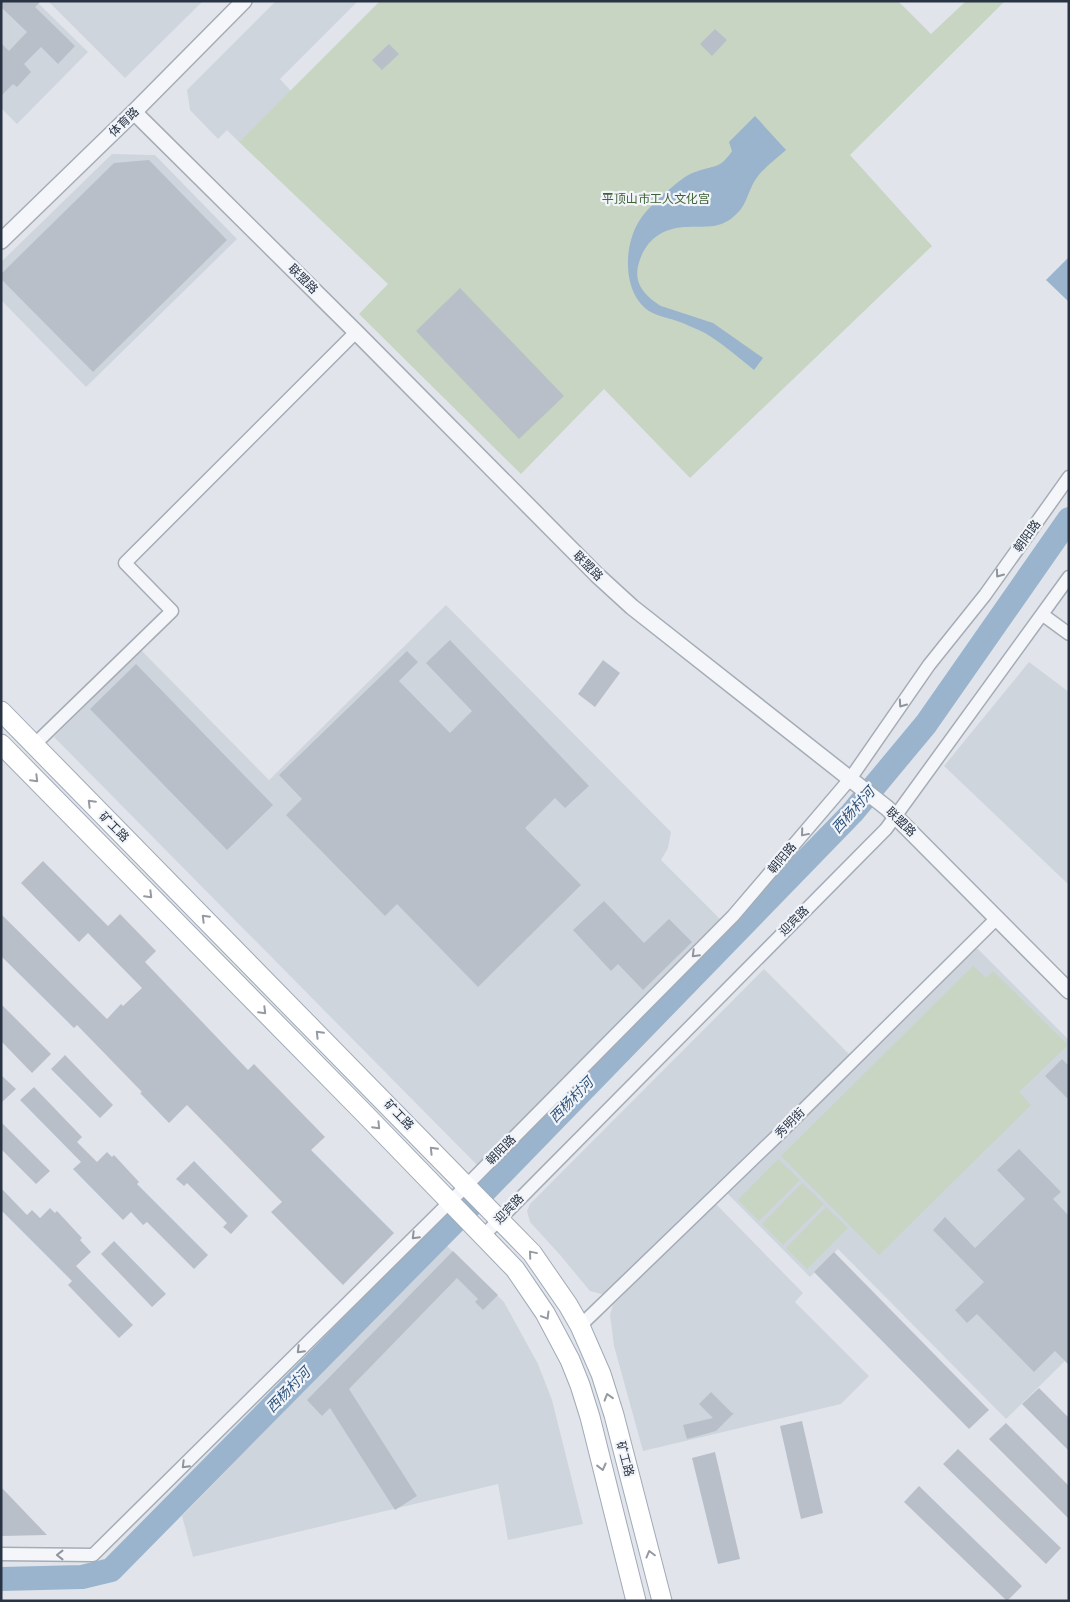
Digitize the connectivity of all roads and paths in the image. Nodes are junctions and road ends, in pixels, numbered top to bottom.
1 (244, 1) edge
2 (134, 112) junction
3 (1, 241) edge
4 (356, 332) junction
5 (1069, 477) edge
6 (1069, 577) edge
7 (1043, 614) junction
8 (1069, 634) edge
9 (1, 711) edge
10 (1, 744) edge
11 (34, 745) junction
12 (853, 781) junction
13 (892, 812) junction
14 (997, 918) junction
15 (1069, 991) edge
16 (467, 1185) junction
17 (450, 1201) junction
18 (494, 1213) junction
19 (477, 1230) junction
20 (580, 1326) junction
21 (1, 1554) edge
22 (636, 1601) edge
23 (662, 1601) edge

1 - 2 street, 体育路
2 - 3 street, 体育路
2 - 4 street, 联盟路
4 - 11 street
4 - 12 street, 联盟路
5 -> 12 street, 朝阳路
6 - 7 street, 迎宾路
7 - 8 street
7 - 13 street, 迎宾路
9 - 11 main road, 矿工路
10 -> 17 main road, 矿工路
16 -> 11 main road, 矿工路
12 - 13 street, 联盟路
12 -> 16 street, 朝阳路
13 - 14 street, 联盟路
13 - 18 street, 迎宾路
14 - 15 street, 联盟路
14 - 20 street, 秀明街
16 - 17 street, 朝阳路
16 - 18 main road, 矿工路
17 - 19 main road, 矿工路
17 -> 21 street, 朝阳路
18 - 19 street, 迎宾路
20 -> 18 main road, 矿工路
19 -> 22 main road, 矿工路
23 -> 20 main road, 矿工路

